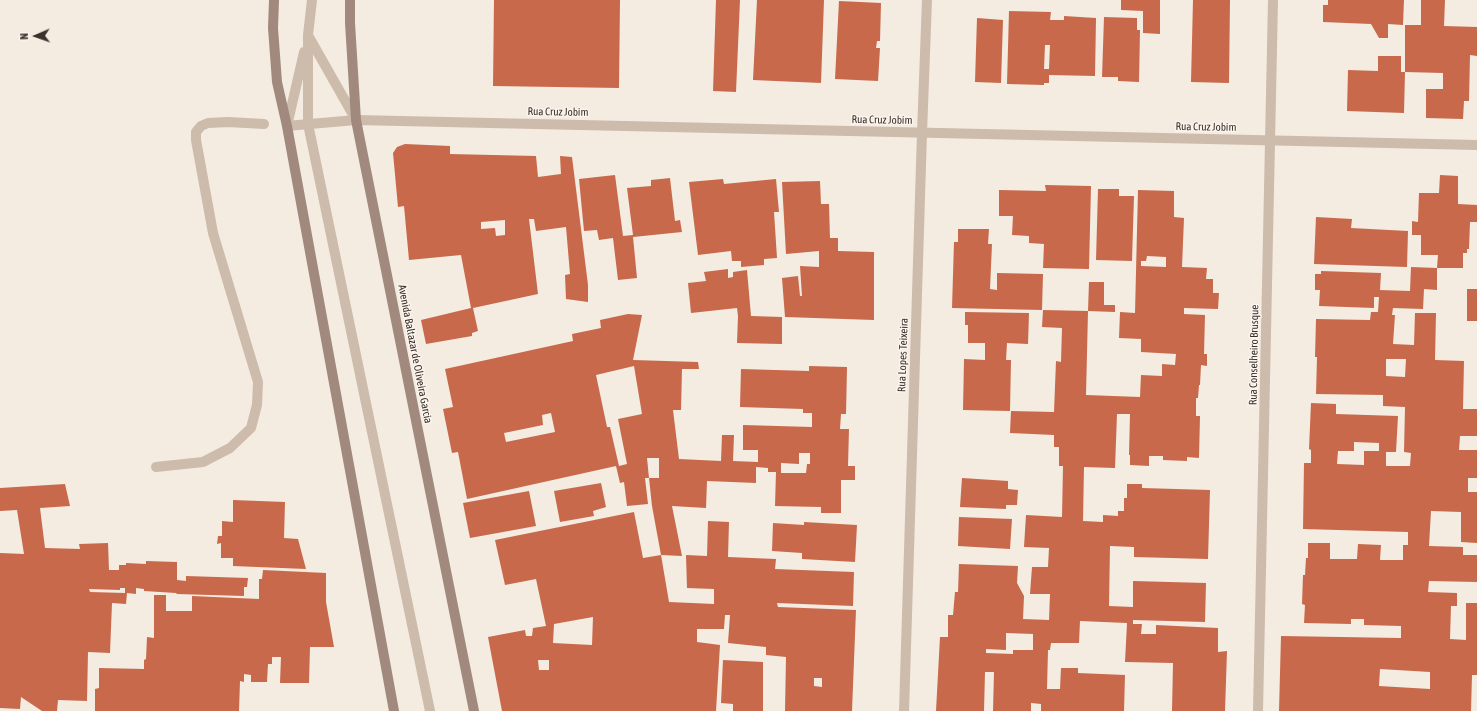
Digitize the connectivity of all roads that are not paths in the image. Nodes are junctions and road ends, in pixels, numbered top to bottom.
1 (274, 0) edge
2 (312, 0) edge
3 (350, 0) edge
4 (927, 0) edge
5 (1273, 0) edge
6 (308, 35) junction
7 (356, 120) junction
8 (264, 124) dead end
9 (308, 124) junction
10 (287, 126) junction
11 (922, 133) junction
12 (1270, 141) junction
13 (1477, 145) edge
14 (156, 467) dead end
15 (394, 711) edge
16 (430, 711) edge
17 (474, 711) edge
18 (904, 711) edge
19 (1258, 711) edge

1 - 10 main road
2 - 6 street
3 - 7 main road, Avenida Baltazar de Oliveira Garcia
4 - 11 street, Rua Lopes Teixeira
5 - 12 street, Rua Conselheiro Brusque
6 - 7 street
6 - 9 street
6 - 10 street
7 - 9 street, Rua Cruz Jobim
7 - 11 street, Rua Cruz Jobim
7 - 17 main road, Avenida Baltazar de Oliveira Garcia
8 - 14 street
9 - 10 street, Rua Cruz Jobim
9 - 16 street
10 - 15 main road
11 - 12 street, Rua Cruz Jobim
11 - 18 street, Rua Lopes Teixeira
12 - 13 street, Rua Cruz Jobim
12 - 19 street, Rua Conselheiro Brusque

